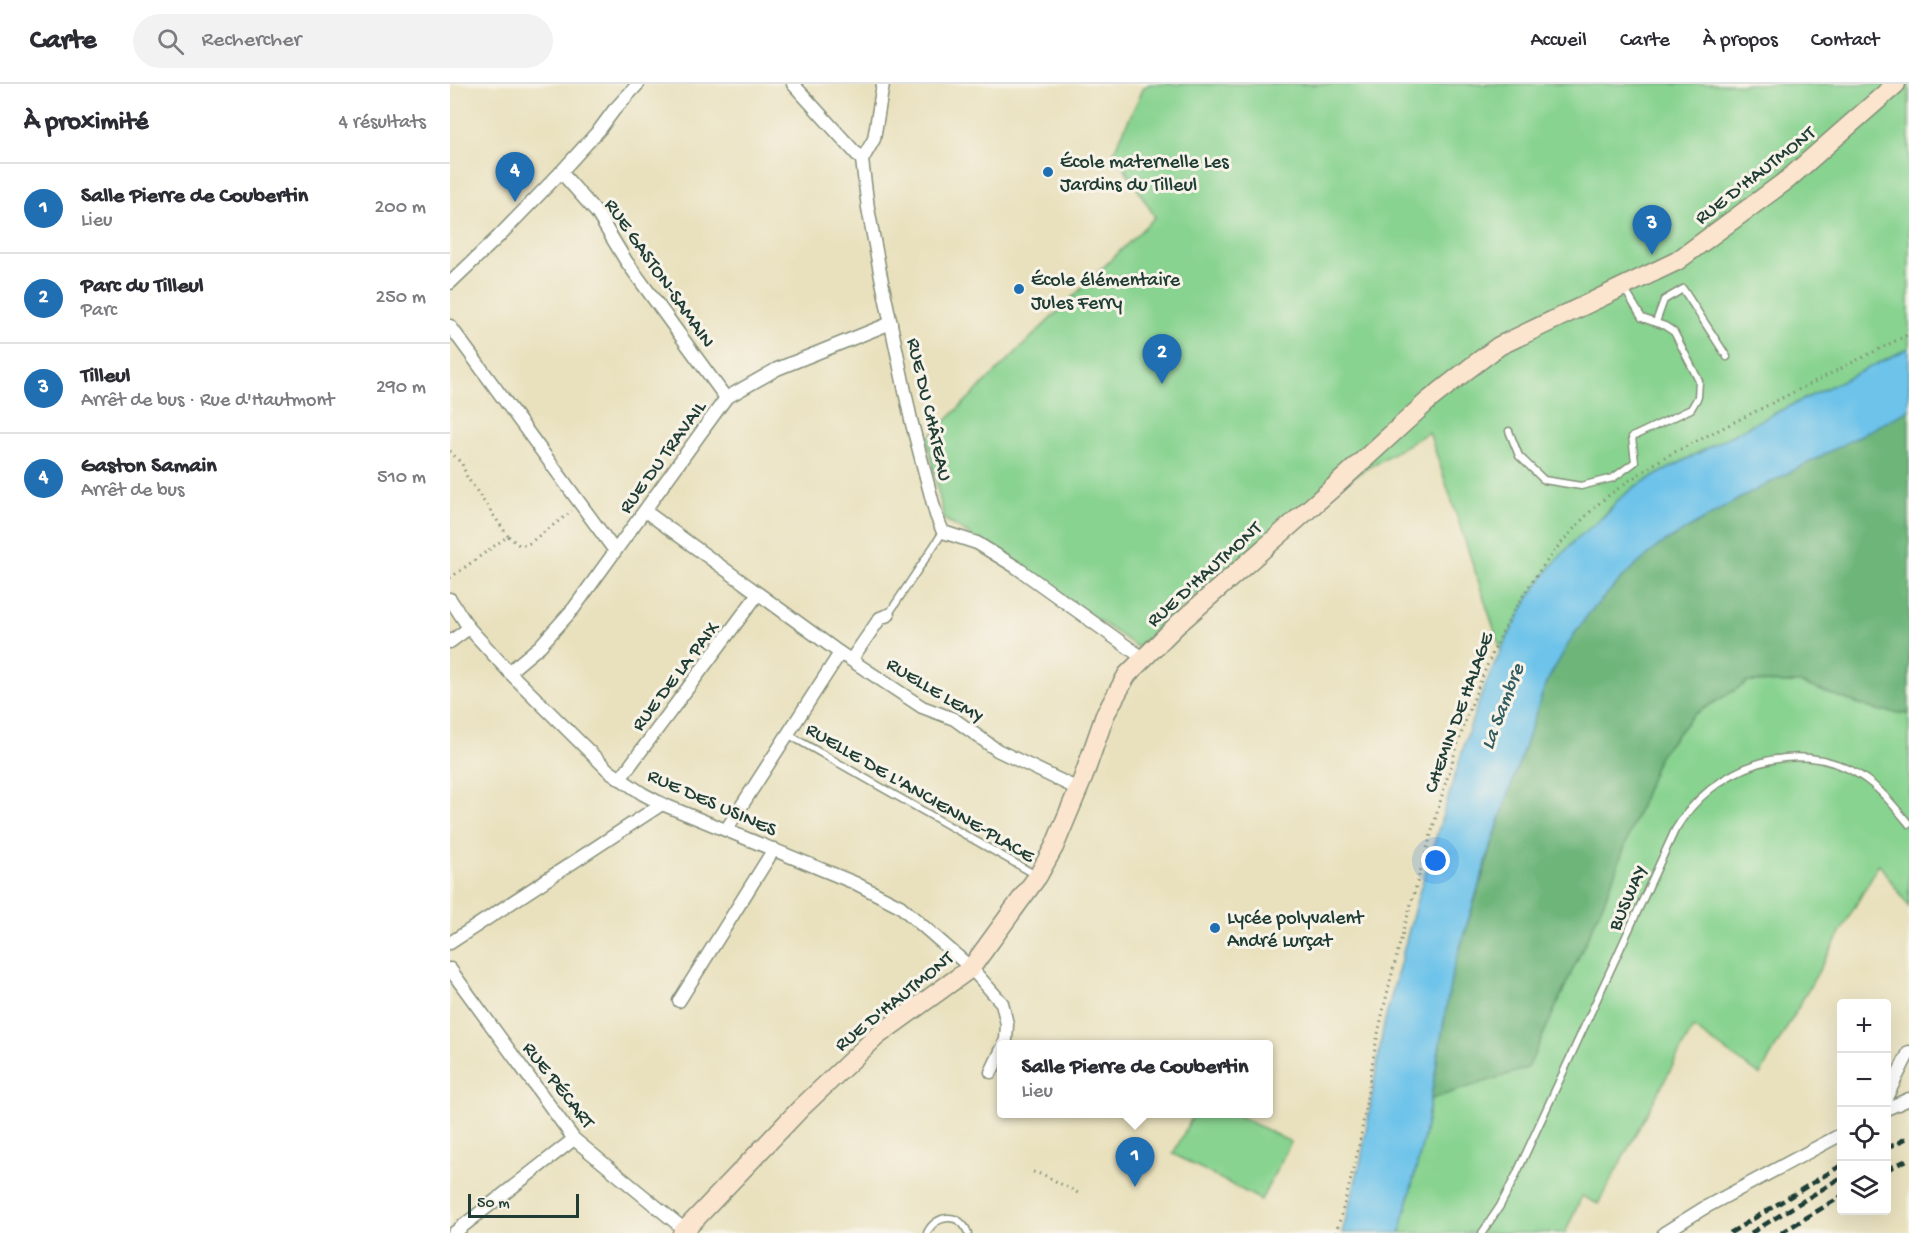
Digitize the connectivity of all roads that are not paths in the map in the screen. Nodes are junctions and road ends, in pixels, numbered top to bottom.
1 (638, 84) edge
2 (793, 84) edge
3 (883, 84) edge
4 (1896, 84) edge
5 (862, 160) junction
6 (561, 172) junction
7 (450, 283) edge
8 (1623, 287) junction
9 (1656, 322) junction
10 (891, 323) junction
11 (450, 326) edge
12 (1727, 357) dead end
13 (726, 398) junction
14 (1509, 431) dead end
15 (645, 511) junction
16 (943, 532) junction
17 (615, 551) junction
18 (758, 594) junction
19 (450, 599) edge
20 (888, 615) joint
21 (469, 628) junction
22 (450, 642) edge
23 (840, 653) junction
24 (1143, 658) junction
25 (851, 660) junction
26 (509, 672) junction
27 (789, 735) junction
28 (620, 779) junction
29 (1078, 789) junction
30 (662, 804) junction
31 (1909, 824) edge
32 (726, 830) junction
33 (774, 849) junction
34 (1038, 876) junction
35 (450, 943) edge
36 (971, 968) junction
37 (450, 969) edge
38 (679, 1001) dead end
39 (1006, 1040) edge
40 (1909, 1052) edge
41 (997, 1059) edge
42 (991, 1072) dead end
43 (1891, 1090) edge
44 (1909, 1099) edge
45 (1891, 1108) edge
46 (1837, 1137) edge
47 (574, 1139) junction
48 (684, 1231) edge
49 (454, 1233) edge
50 (927, 1233) edge
51 (968, 1233) edge
52 (1482, 1233) edge
53 (1664, 1233) edge

1 - 6 street
2 - 5 street
3 - 5 street
4 - 8 street, RUE D'HAUTMONT
5 - 10 street, RUE DU CHÂTEAU
6 - 7 street
6 - 13 street, RUE GASTON-SAMAIN
8 - 9 lane
8 - 24 street, RUE D'HAUTMONT
9 - 12 lane
9 - 14 lane
10 - 13 street, RUE DU TRAVAIL
10 - 16 street, RUE DU CHÂTEAU
11 - 17 street
13 - 15 street, RUE DU TRAVAIL
15 - 17 street, RUE DU TRAVAIL
15 - 18 street, RUELLE LEMY
16 - 20 lane
16 - 24 street
17 - 26 street, RUE DU TRAVAIL
18 - 23 street, RUELLE LEMY
18 - 28 street, RUE DE LA PAIX
19 - 21 street, RUE DES USINES
20 - 25 street
21 - 22 street
21 - 26 street, RUE DES USINES
23 - 25 street, RUELLE LEMY
23 - 27 street
24 - 29 street, RUE D'HAUTMONT
25 - 29 street, RUELLE LEMY
26 - 28 street, RUE DES USINES
27 - 32 street
27 - 34 lane, RUELLE DE L'ANCIENNE-PLACE
28 - 30 street, RUE DES USINES
29 - 34 street, RUE D'HAUTMONT
30 - 32 street, RUE DES USINES
30 - 35 street
31 - 52 lane, BUSWAY
32 - 33 street, RUE DES USINES
33 - 36 street, RUE DES USINES
33 - 38 street
34 - 36 street, RUE D'HAUTMONT
36 - 39 street, RUE DES USINES
36 - 48 street, RUE D'HAUTMONT
37 - 47 street, RUE PÉCART
40 - 43 street
41 - 42 street
44 - 45 street
46 - 53 street
47 - 48 street, RUE PÉCART
47 - 49 street
50 - 51 lane

